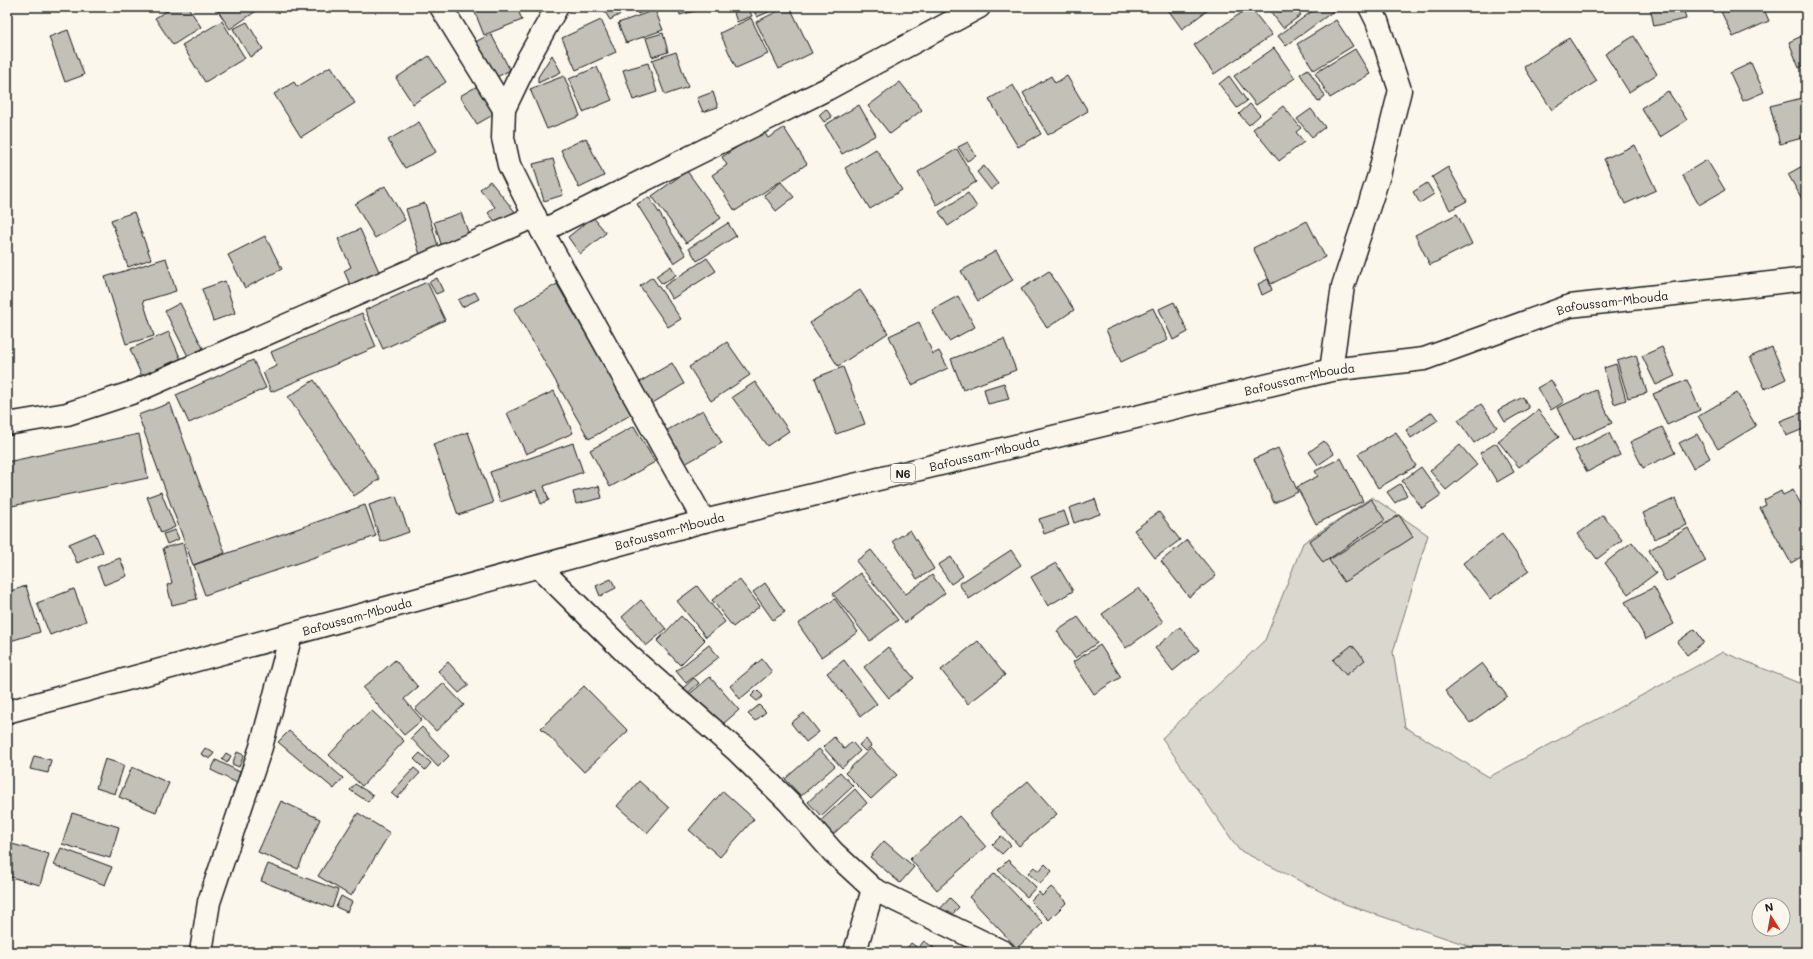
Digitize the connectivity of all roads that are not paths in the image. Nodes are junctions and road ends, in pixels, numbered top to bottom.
1 (441, 7) edge
2 (557, 7) edge
3 (979, 7) edge
4 (1370, 7) edge
5 (504, 109) junction
6 (539, 223) junction
7 (1806, 279) edge
8 (1331, 370) junction
9 (7, 424) edge
10 (704, 521) junction
11 (539, 567) junction
12 (291, 635) junction
13 (7, 712) edge
14 (873, 889) junction
15 (201, 952) edge
16 (855, 952) edge
17 (1003, 952) edge

1 - 5 main road
2 - 5 main road
3 - 6 main road
4 - 8 main road
5 - 6 main road
6 - 9 main road
6 - 10 main road
7 - 8 main road, Bafoussam-Mbouda / N6
8 - 10 main road, Bafoussam-Mbouda / N6
10 - 11 main road, Bafoussam-Mbouda / N6
11 - 12 main road, Bafoussam-Mbouda / N6
11 - 14 main road
12 - 13 main road, Bafoussam-Mbouda / N6
12 - 15 main road
14 - 16 main road
14 - 17 main road

